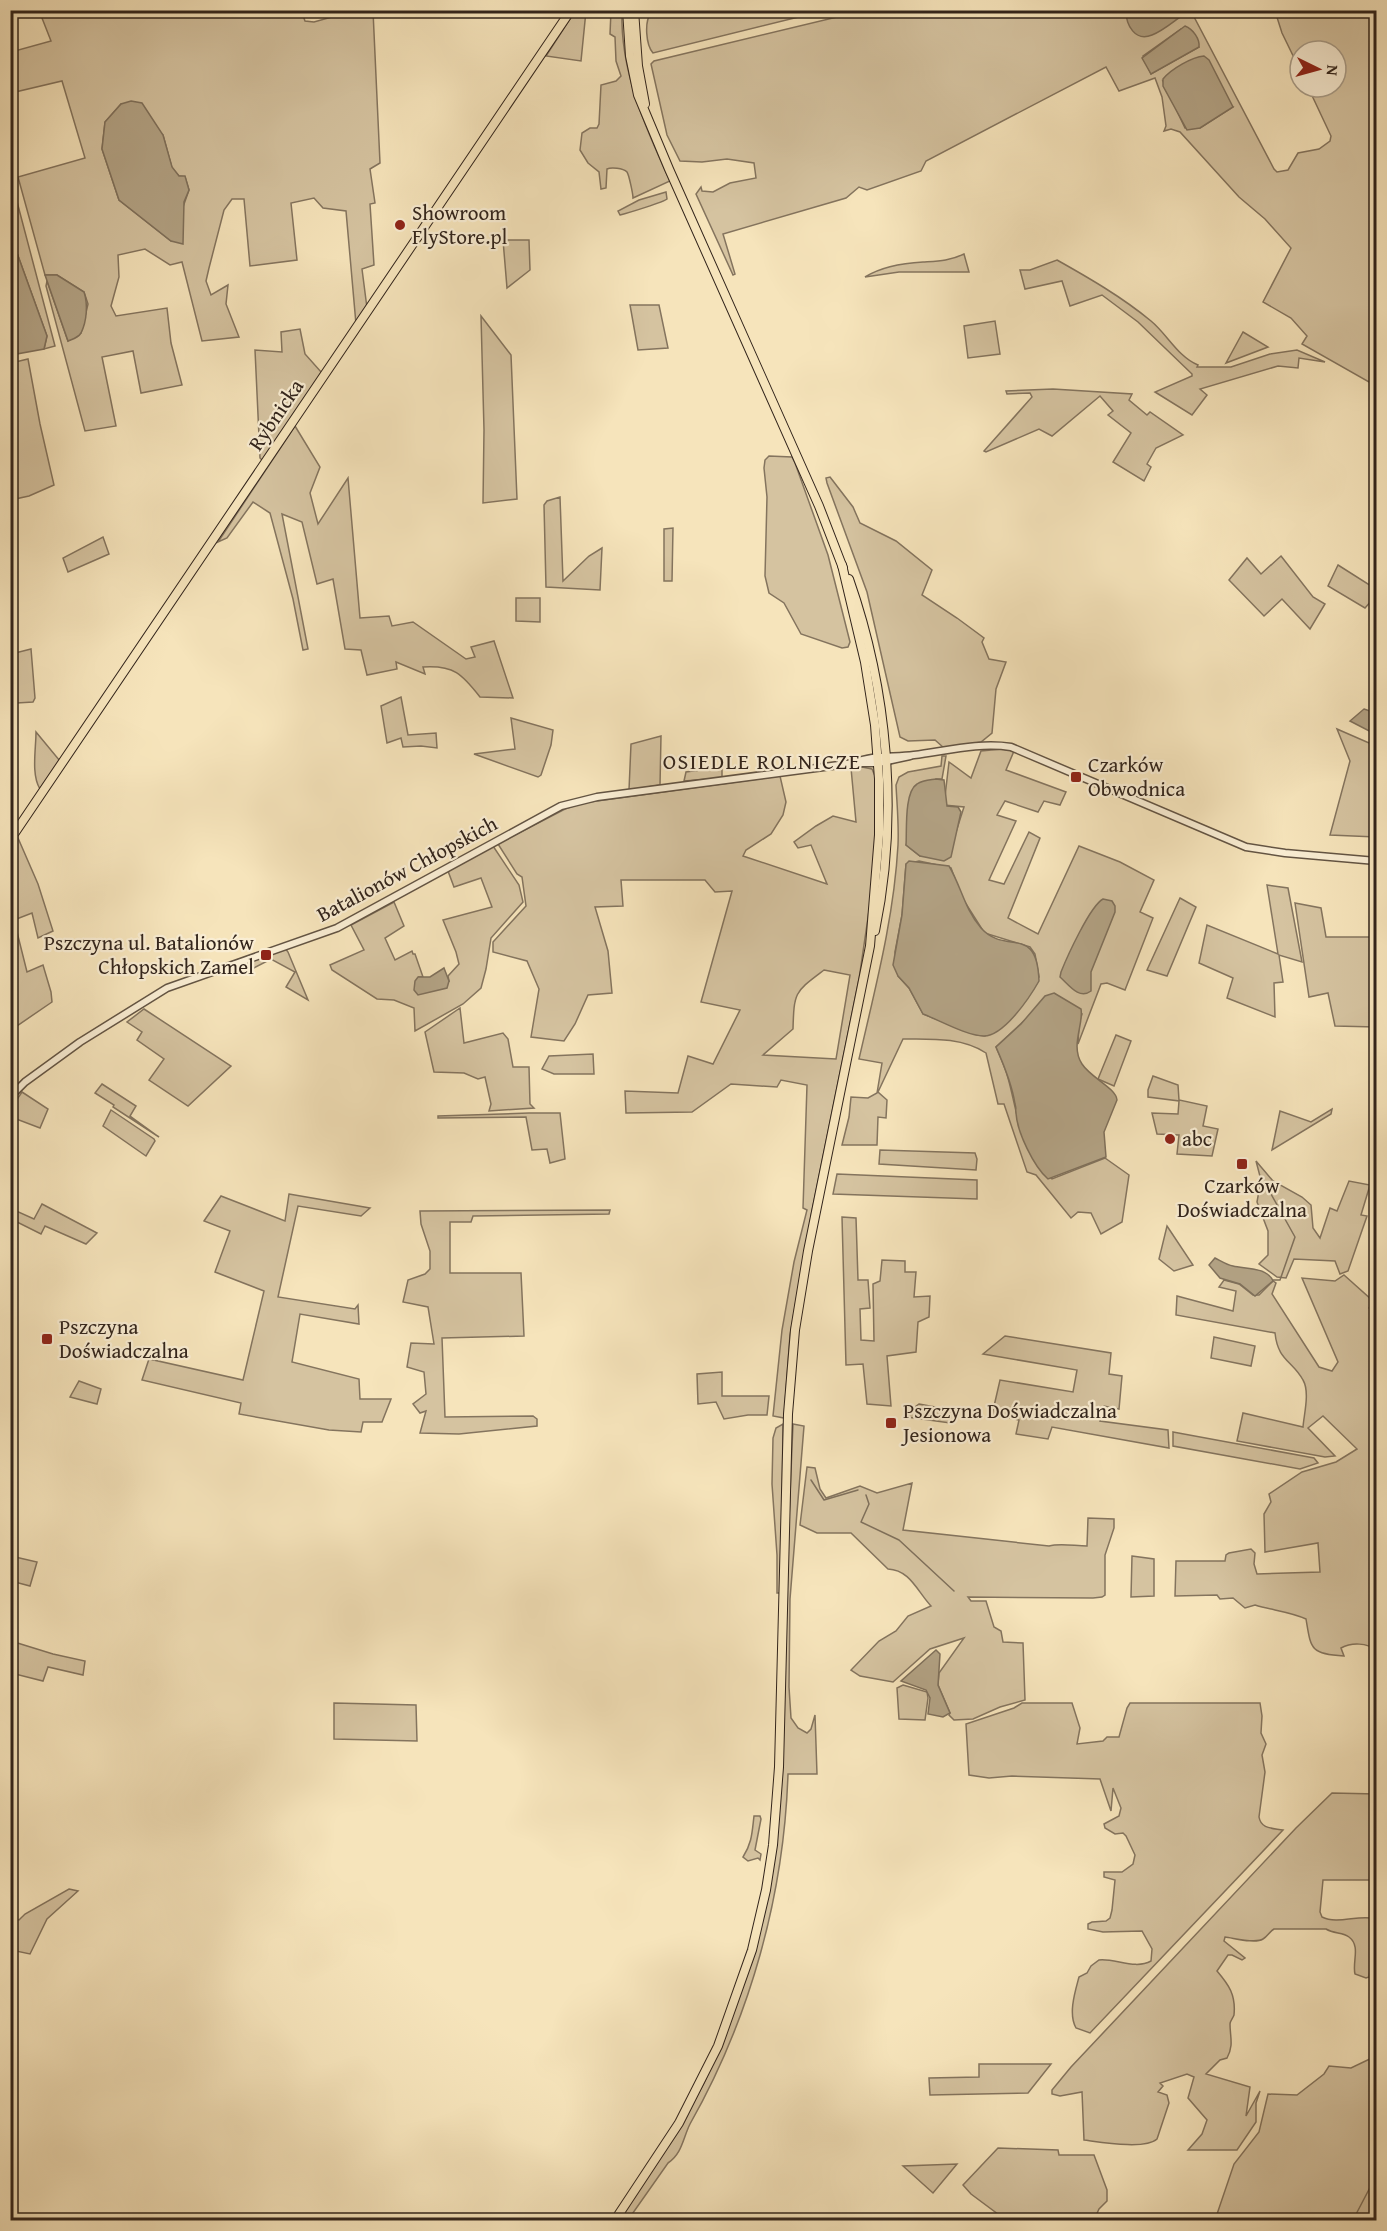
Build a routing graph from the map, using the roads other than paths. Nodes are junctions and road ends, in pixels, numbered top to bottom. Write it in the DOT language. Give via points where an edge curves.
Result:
graph roads {
  1 [pos="571,10"];
  2 [pos="627,10"];
  3 [pos="634,10"];
  4 [pos="646,112"];
  5 [pos="882,760"];
  6 [pos="10,840"];
  7 [pos="1377,861"];
  8 [pos="10,1096"];
  9 [pos="615,2220"];
  1 -- 6 [label="main road, Rybnicka"];
  2 -- 4 [label="main road" via="633,76"];
  3 -- 4 [label="main road"];
  4 -- 5 [label="main road" via="842,566 865,662"];
  5 -- 7 [label="street, Batalionów Chłopskich" via="990,746 1020,750 1246,847"];
  5 -- 8 [label="street, Batalionów Chłopskich" via="597,797 561,806 336,928 167,988 80,1042"];
  5 -- 9 [label="main road" via="870,946 795,1330 788,1414 779,1767 773,1845 760,1920 733,2010 707,2070 675,2130"];
}
